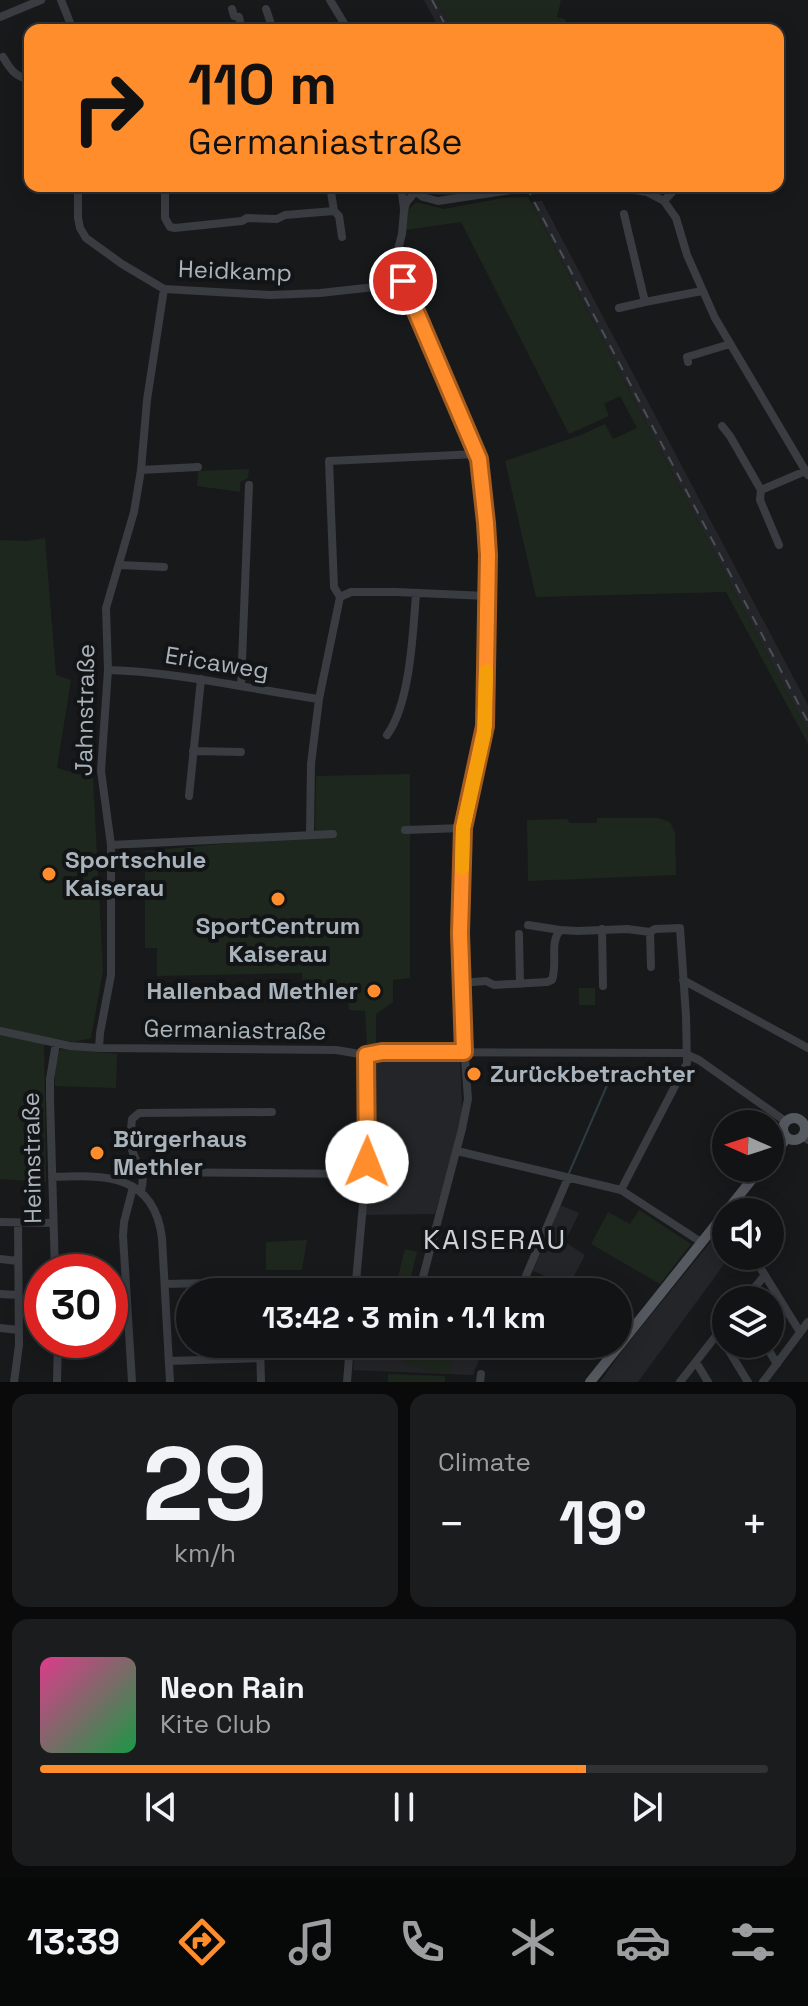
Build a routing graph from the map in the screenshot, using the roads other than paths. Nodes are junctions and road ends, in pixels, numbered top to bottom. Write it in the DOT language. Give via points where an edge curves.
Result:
graph roads {
  1 [pos="41,0"];
  2 [pos="61,0"];
  3 [pos="330,0"];
  4 [pos="232,9"];
  5 [pos="266,9"];
  6 [pos="0,17"];
  7 [pos="71,24"];
  8 [pos="241,24"];
  9 [pos="271,24"];
  10 [pos="344,24"];
  11 [pos="3,57"];
  12 [pos="24,77"];
  13 [pos="78,192"];
  14 [pos="165,192"];
  15 [pos="331,192"];
  16 [pos="402,192"];
  17 [pos="411,192"];
  18 [pos="416,192"];
  19 [pos="491,192"];
  20 [pos="647,192"];
  21 [pos="672,192"];
  22 [pos="664,201"];
  23 [pos="334,211"];
  24 [pos="404,211"];
  25 [pos="624,214"];
  26 [pos="342,237"];
  27 [pos="403,281"];
  28 [pos="164,289"];
  29 [pos="702,291"];
  30 [pos="645,302"];
  31 [pos="619,308"];
  32 [pos="730,344"];
  33 [pos="688,362"];
  34 [pos="722,426"];
  35 [pos="477,454"];
  36 [pos="198,467"];
  37 [pos="141,470"];
  38 [pos="807,472"];
  39 [pos="249,485"];
  40 [pos="761,490"];
  41 [pos="779,545"];
  42 [pos="120,565"];
  43 [pos="164,567"];
  44 [pos="416,594"];
  45 [pos="487,596"];
  46 [pos="340,597"];
  47 [pos="108,670"];
  48 [pos="201,679"];
  49 [pos="241,686"];
  50 [pos="319,699"];
  51 [pos="387,735"];
  52 [pos="193,751"];
  53 [pos="241,752"];
  54 [pos="189,796"];
  55 [pos="463,828"];
  56 [pos="405,830"];
  57 [pos="310,834"];
  58 [pos="333,834"];
  59 [pos="111,845"];
  60 [pos="528,925"];
  61 [pos="602,929"];
  62 [pos="560,930"];
  63 [pos="650,932"];
  64 [pos="519,934"];
  65 [pos="651,967"];
  66 [pos="683,980"];
  67 [pos="461,983"];
  68 [pos="520,984"];
  69 [pos="603,986"];
  70 [pos="0,1031"];
  71 [pos="56,1043"];
  72 [pos="99,1048"];
  73 [pos="808,1048"];
  74 [pos="464,1052"];
  75 [pos="687,1054"];
  76 [pos="366,1055"];
  77 [pos="272,1112"];
  78 [pos="805,1116"];
  79 [pos="785,1121"];
  80 [pos="787,1138"];
  81 [pos="805,1138"];
  82 [pos="784,1142"];
  83 [pos="457,1151"];
  84 [pos="150,1172"];
  85 [pos="366,1174"];
  86 [pos="52,1177"];
  87 [pos="568,1178"];
  88 [pos="137,1189"];
  89 [pos="621,1190"];
  90 [pos="0,1222"];
  91 [pos="53,1223"];
  92 [pos="18,1224"];
  93 [pos="712,1233"];
  94 [pos="701,1242"];
  95 [pos="54,1254"];
  96 [pos="0,1259"];
  97 [pos="18,1261"];
  98 [pos="762,1270"];
  99 [pos="765,1275"];
  100 [pos="357,1278"];
  101 [pos="423,1278"];
  102 [pos="525,1278"];
  103 [pos="165,1284"];
  104 [pos="176,1284"];
  105 [pos="756,1286"];
  106 [pos="0,1294"];
  107 [pos="18,1295"];
  108 [pos="808,1322"];
  109 [pos="0,1328"];
  110 [pos="19,1330"];
  111 [pos="800,1332"];
  112 [pos="712,1341"];
  113 [pos="58,1358"];
  114 [pos="260,1358"];
  115 [pos="349,1358"];
  116 [pos="733,1358"];
  117 [pos="773,1358"];
  118 [pos="169,1361"];
  119 [pos="696,1362"];
  120 [pos="777,1364"];
  121 [pos="14,1382"];
  122 [pos="57,1382"];
  123 [pos="132,1382"];
  124 [pos="170,1382"];
  125 [pos="261,1382"];
  126 [pos="347,1382"];
  127 [pos="590,1382"];
  128 [pos="680,1382"];
  129 [pos="708,1382"];
  130 [pos="748,1382"];
  131 [pos="763,1382"];
  1 -- 6 [label="street"];
  2 -- 7 [label="street"];
  3 -- 10 [label="street"];
  4 -- 8 [label="street"];
  5 -- 9 [label="street"];
  11 -- 12 [label="street" via="15,74"];
  13 -- 28 [label="street, Heidkamp" via="78,218 86,238"];
  14 -- 23 [label="street" via="165,218 175,228"];
  15 -- 23 [label="street"];
  16 -- 24 [label="street"];
  17 -- 24 [label="street"];
  18 -- 19 [label="street" via="438,201"];
  20 -- 22 [label="street"];
  21 -- 22 [label="street"];
  22 -- 29 [label="street" via="676,218"];
  23 -- 26 [label="street"];
  24 -- 27 [label="street" via="397,260"];
  25 -- 30 [label="street"];
  27 -- 28 [label="street, Heidkamp" via="270,295"];
  27 -- 35 [label="street"];
  28 -- 37 [label="street, Jahnstraße"];
  29 -- 30 [label="street"];
  29 -- 32 [label="street"];
  30 -- 31 [label="street"];
  32 -- 33 [label="street" via="687,357"];
  32 -- 38 [label="street"];
  34 -- 40 [label="street"];
  35 -- 45 [label="street" via="486,523"];
  35 -- 46 [label="street" via="329,461 334,587"];
  36 -- 37 [label="street"];
  37 -- 42 [label="street, Jahnstraße"];
  38 -- 40 [label="street"];
  39 -- 49 [label="street"];
  40 -- 41 [label="street" via="760,500"];
  42 -- 43 [label="street"];
  42 -- 47 [label="street, Jahnstraße" via="106,608"];
  44 -- 45 [label="street"];
  44 -- 46 [label="street" via="351,592"];
  44 -- 51 [label="street" via="403,700"];
  45 -- 55 [label="street" via="484,734"];
  46 -- 50 [label="street"];
  47 -- 48 [label="street, Ericaweg"];
  47 -- 59 [label="street, Jahnstraße" via="101,771"];
  48 -- 49 [label="street, Ericaweg"];
  48 -- 52 [label="street"];
  49 -- 50 [label="street, Ericaweg"];
  50 -- 57 [label="street"];
  52 -- 53 [label="street"];
  52 -- 54 [label="street"];
  55 -- 56 [label="street"];
  55 -- 67 [label="street"];
  57 -- 58 [label="street"];
  57 -- 59 [label="street"];
  59 -- 72 [label="street, Jahnstraße" via="111,975"];
  60 -- 62 [label="street"];
  61 -- 62 [label="street"];
  61 -- 63 [label="street"];
  61 -- 69 [label="street"];
  62 -- 68 [label="street" via="554,938 552,980"];
  63 -- 65 [label="street"];
  63 -- 66 [label="street" via="680,928"];
  64 -- 68 [label="street"];
  66 -- 73 [label="street"];
  66 -- 75 [label="street"];
  67 -- 68 [label="street"];
  67 -- 74 [label="street"];
  70 -- 71 [label="street, Germaniastraße"];
  71 -- 72 [label="street, Germaniastraße"];
  71 -- 86 [label="street, Heimstraße" via="50,1079"];
  72 -- 76 [label="street, Germaniastraße"];
  74 -- 75 [label="street, Germaniastraße"];
  74 -- 76 [label="street, Germaniastraße"];
  74 -- 83 [label="street" via="468,1099"];
  75 -- 79 [label="street"];
  75 -- 89 [label="street" via="684,1071"];
  76 -- 85 [label="street"];
  77 -- 88 [label="street" via="135,1115 131,1144 143,1172"];
  78 -- 79 [label="main road"];
  78 -- 81 [label="main road"];
  79 -- 80 [label="main road" via="782,1132"];
  80 -- 81 [label="main road"];
  80 -- 82 [label="main road"];
  83 -- 87 [label="street"];
  83 -- 101 [label="street"];
  84 -- 85 [label="street"];
  85 -- 100 [label="street"];
  86 -- 88 [label="street" via="101,1178"];
  86 -- 91 [label="street, Heimstraße"];
  87 -- 89 [label="street"];
  87 -- 102 [label="street"];
  88 -- 103 [label="street" via="160,1220"];
  88 -- 123 [label="street" via="125,1213 123,1236"];
  89 -- 94 [label="street"];
  90 -- 92 [label="street"];
  91 -- 92 [label="street"];
  91 -- 95 [label="street, Heimstraße"];
  92 -- 97 [label="street"];
  93 -- 94 [label="main road"];
  94 -- 127 [label="main road"];
  96 -- 97 [label="street"];
  97 -- 107 [label="street"];
  98 -- 99 [label="street"];
  99 -- 105 [label="street"];
  99 -- 111 [label="street"];
  103 -- 104 [label="street"];
  103 -- 118 [label="street"];
  106 -- 107 [label="street"];
  107 -- 110 [label="street"];
  108 -- 111 [label="street"];
  109 -- 110 [label="street"];
  110 -- 121 [label="street"];
  111 -- 120 [label="street"];
  112 -- 119 [label="street"];
  113 -- 122 [label="street"];
  114 -- 118 [label="street"];
  114 -- 125 [label="street"];
  115 -- 126 [label="street"];
  116 -- 130 [label="street"];
  117 -- 120 [label="street"];
  118 -- 124 [label="street"];
  119 -- 128 [label="street"];
  119 -- 129 [label="street"];
  120 -- 131 [label="street"];
}
